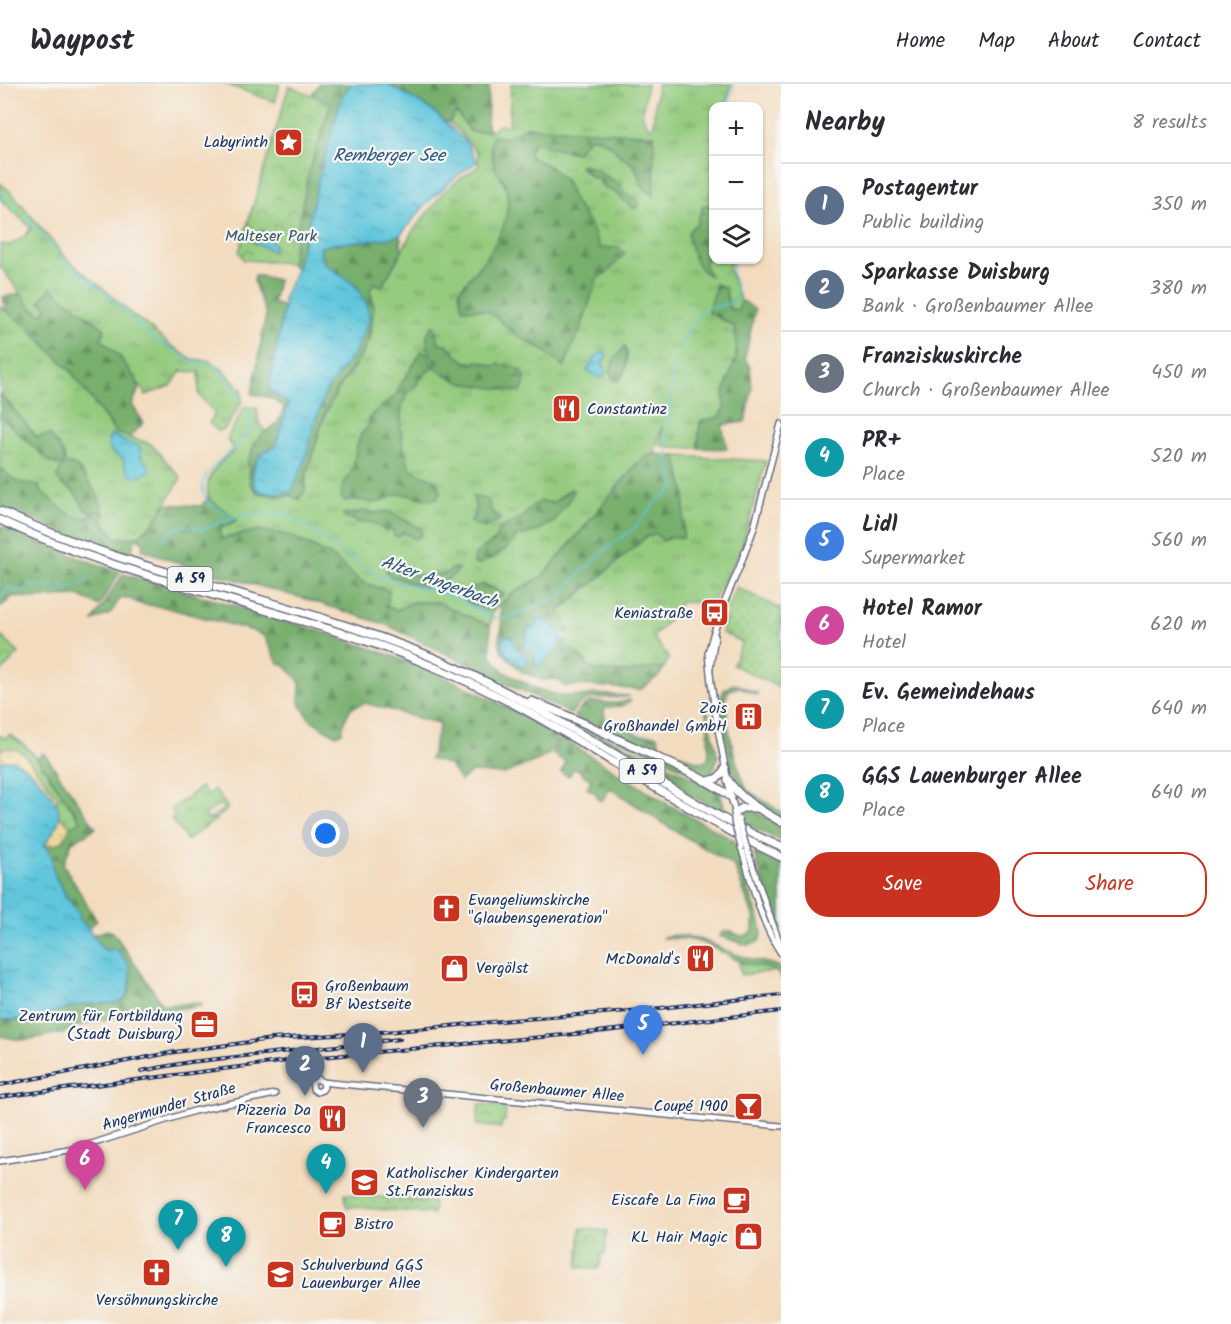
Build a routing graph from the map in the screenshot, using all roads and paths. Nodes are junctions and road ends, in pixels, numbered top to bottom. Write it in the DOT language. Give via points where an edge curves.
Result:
graph roads {
  1 [pos="781,424"];
  2 [pos="0,511"];
  3 [pos="0,520"];
  4 [pos="505,692"];
  5 [pos="725,768"];
  6 [pos="728,780"];
  7 [pos="705,781"];
  8 [pos="731,797"];
  9 [pos="757,808"];
  10 [pos="736,816"];
  11 [pos="781,822"];
  12 [pos="781,847"];
  13 [pos="781,857"];
  14 [pos="781,950"];
  15 [pos="324,1084"];
  16 [pos="275,1094"];
  17 [pos="781,1126"];
  18 [pos="0,1161"];
  1 -- 5 [label="main road" via="754,528 708,649"];
  2 -- 4 [label="highway, A 59" via="123,559 422,653"];
  3 -- 13 [label="highway, A 59" via="101,560 343,633 442,670 519,708 678,803"];
  4 -- 7 [label="highway" via="552,708"];
  4 -- 12 [label="highway, A 59"];
  5 -- 6 [label="main road"];
  5 -- 7 [label="highway" via="717,779"];
  6 -- 8 [label="main road"];
  6 -- 9 [label="highway" via="738,794"];
  7 -- 8 [label="highway"];
  8 -- 10 [label="main road"];
  9 -- 10 [label="highway" via="742,808"];
  9 -- 11 [label="highway"];
  10 -- 14 [label="main road, bridge"];
  15 -- 17 [label="main road, Großenbaumer Allee"];
  16 -- 18 [label="main road, Angermunder Straße" via="194,1111 76,1149"];
}
